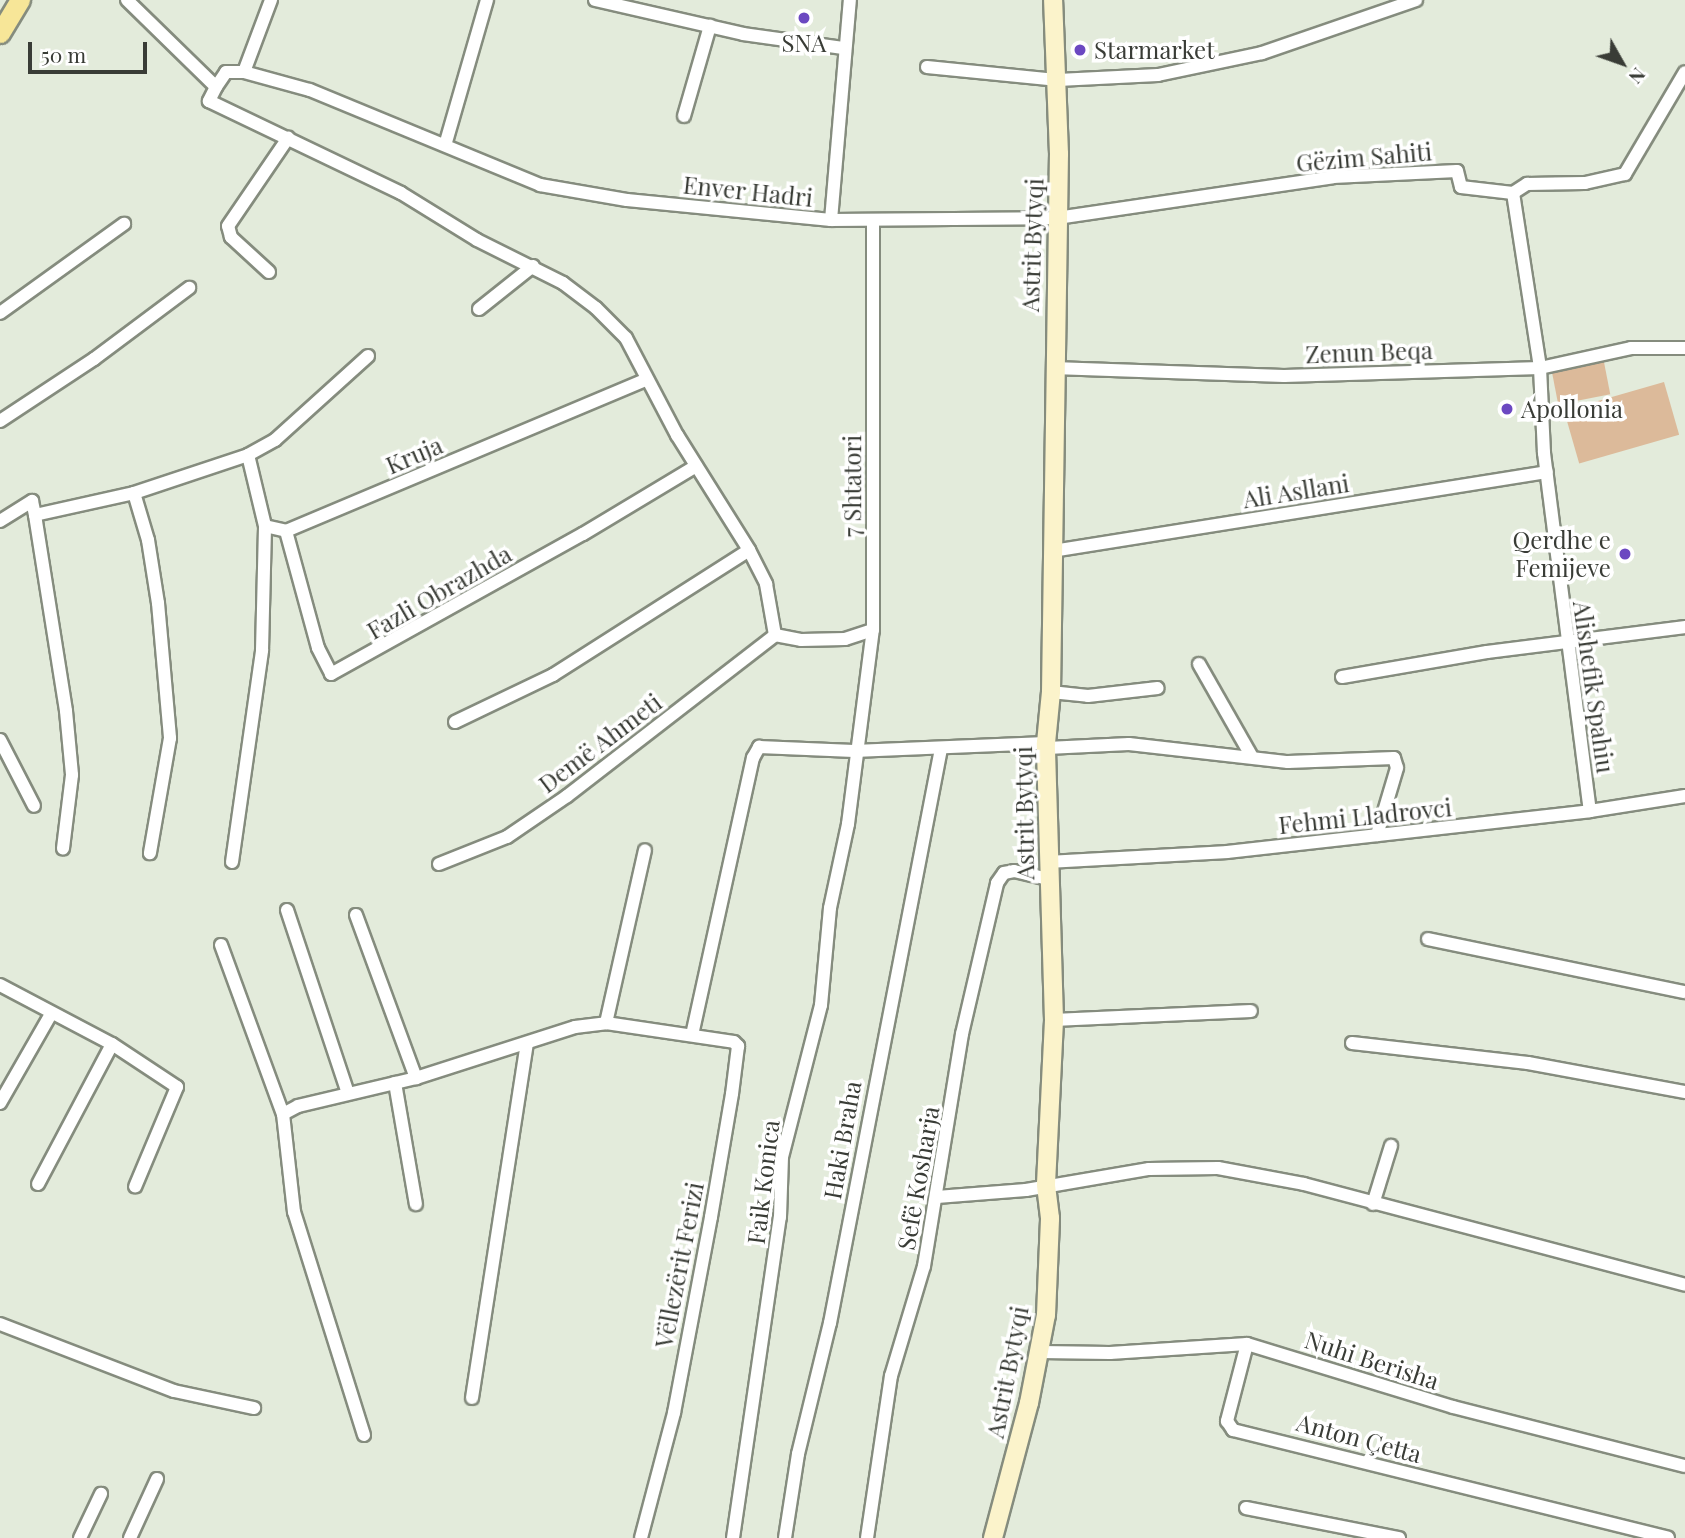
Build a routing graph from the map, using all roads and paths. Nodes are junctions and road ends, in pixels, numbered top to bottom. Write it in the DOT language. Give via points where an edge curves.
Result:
graph roads {
  1 [pos="20,0"];
  2 [pos="127,0"];
  3 [pos="271,0"];
  4 [pos="487,0"];
  5 [pos="595,0"];
  6 [pos="850,0"];
  7 [pos="1053,0"];
  8 [pos="1416,0"];
  9 [pos="710,26"];
  10 [pos="0,33"];
  11 [pos="843,48"];
  12 [pos="927,67"];
  13 [pos="244,72"];
  14 [pos="1685,72"];
  15 [pos="1058,80"];
  16 [pos="216,87"];
  17 [pos="684,116"];
  18 [pos="288,138"];
  19 [pos="446,142"];
  20 [pos="1513,193"];
  21 [pos="1057,218"];
  22 [pos="831,220"];
  23 [pos="873,220"];
  24 [pos="124,224"];
  25 [pos="533,266"];
  26 [pos="269,272"];
  27 [pos="189,288"];
  28 [pos="478,309"];
  29 [pos="0,313"];
  30 [pos="1685,348"];
  31 [pos="368,356"];
  32 [pos="1053,368"];
  33 [pos="1540,368"];
  34 [pos="646,380"];
  35 [pos="0,421"];
  36 [pos="248,455"];
  37 [pos="696,466"];
  38 [pos="1547,472"];
  39 [pos="134,493"];
  40 [pos="35,515"];
  41 [pos="0,521"];
  42 [pos="265,526"];
  43 [pos="286,531"];
  44 [pos="749,550"];
  45 [pos="1053,551"];
  46 [pos="1685,627"];
  47 [pos="873,630"];
  48 [pos="775,635"];
  49 [pos="1566,640"];
  50 [pos="1199,664"];
  51 [pos="1342,677"];
  52 [pos="1158,688"];
  53 [pos="1052,692"];
  54 [pos="455,722"];
  55 [pos="0,740"];
  56 [pos="1046,745"];
  57 [pos="941,749"];
  58 [pos="854,751"];
  59 [pos="1251,755"];
  60 [pos="1685,796"];
  61 [pos="34,806"];
  62 [pos="1591,811"];
  63 [pos="1377,835"];
  64 [pos="63,848"];
  65 [pos="645,850"];
  66 [pos="150,853"];
  67 [pos="232,862"];
  68 [pos="439,863"];
  69 [pos="1049,870"];
  70 [pos="287,910"];
  71 [pos="356,915"];
  72 [pos="1428,939"];
  73 [pos="221,946"];
  74 [pos="0,985"];
  75 [pos="1685,992"];
  76 [pos="1251,1011"];
  77 [pos="51,1014"];
  78 [pos="1054,1020"];
  79 [pos="606,1023"];
  80 [pos="692,1035"];
  81 [pos="1352,1043"];
  82 [pos="111,1044"];
  83 [pos="527,1044"];
  84 [pos="416,1078"];
  85 [pos="395,1083"];
  86 [pos="1685,1092"];
  87 [pos="348,1093"];
  88 [pos="0,1102"];
  89 [pos="283,1114"];
  90 [pos="1391,1146"];
  91 [pos="38,1184"];
  92 [pos="1046,1184"];
  93 [pos="135,1187"];
  94 [pos="937,1197"];
  95 [pos="416,1204"];
  96 [pos="1373,1204"];
  97 [pos="1685,1285"];
  98 [pos="0,1324"];
  99 [pos="1247,1344"];
  100 [pos="1041,1352"];
  101 [pos="472,1398"];
  102 [pos="254,1408"];
  103 [pos="364,1435"];
  104 [pos="1685,1466"];
  105 [pos="157,1479"];
  106 [pos="101,1494"];
  107 [pos="1246,1508"];
  108 [pos="80,1538"];
  109 [pos="130,1538"];
  110 [pos="640,1538"];
  111 [pos="733,1538"];
  112 [pos="785,1538"];
  113 [pos="867,1538"];
  114 [pos="993,1538"];
  115 [pos="1399,1538"];
  116 [pos="1668,1538"];
  1 -- 10 [label="main road"];
  2 -- 16 [label="street"];
  3 -- 13 [label="street"];
  4 -- 19 [label="street"];
  5 -- 9 [label="street"];
  6 -- 11 [label="street"];
  7 -- 15 [label="street, Astrit Bytyqi"];
  8 -- 15 [label="street" via="1262,53 1158,75"];
  9 -- 11 [label="street"];
  9 -- 17 [label="street"];
  11 -- 22 [label="street"];
  12 -- 15 [label="street"];
  13 -- 16 [label="street" via="226,72"];
  13 -- 19 [label="street, Enver Hadri" via="310,90"];
  14 -- 20 [label="street, Gëzim Sahiti" via="1625,174 1584,183 1527,184"];
  15 -- 21 [label="street, Astrit Bytyqi"];
  16 -- 18 [label="street" via="209,101"];
  18 -- 25 [label="street" via="401,192 477,240"];
  18 -- 26 [label="street" via="228,226 231,237"];
  19 -- 22 [label="street, Enver Hadri" via="486,166 540,185 627,200"];
  20 -- 21 [label="street, Gëzim Sahiti" via="1461,187 1457,171 1333,177"];
  20 -- 33 [label="street, Alishefik Spahiu"];
  21 -- 23 [label="street, Enver Hadri"];
  21 -- 32 [label="street, Astrit Bytyqi"];
  22 -- 23 [label="street, Enver Hadri"];
  23 -- 47 [label="street, 7 Shtatori"];
  24 -- 29 [label="street"];
  25 -- 28 [label="street"];
  25 -- 34 [label="street" via="585,300 626,338"];
  27 -- 35 [label="street"];
  30 -- 33 [label="street, Zenun Beqa" via="1631,348"];
  31 -- 36 [label="street" via="275,440"];
  32 -- 33 [label="street, Zenun Beqa" via="1284,376"];
  32 -- 45 [label="street, Astrit Bytyqi"];
  33 -- 38 [label="street, Alishefik Spahiu"];
  34 -- 37 [label="street"];
  34 -- 43 [label="street, Kruja"];
  36 -- 39 [label="street"];
  36 -- 42 [label="street"];
  37 -- 43 [label="street, Fazli Obrazhda" via="331,674 318,648"];
  37 -- 44 [label="street"];
  38 -- 45 [label="street, Ali Asllani"];
  38 -- 49 [label="street, Alishefik Spahiu"];
  39 -- 40 [label="street"];
  39 -- 66 [label="street" via="148,540 158,603 170,738"];
  40 -- 41 [label="street" via="32,502"];
  40 -- 64 [label="street" via="72,775"];
  42 -- 43 [label="street"];
  42 -- 67 [label="street" via="262,650"];
  44 -- 48 [label="street" via="766,584"];
  44 -- 54 [label="street" via="553,675"];
  45 -- 53 [label="street, Astrit Bytyqi"];
  46 -- 49 [label="street"];
  47 -- 48 [label="street" via="845,639 801,640"];
  47 -- 58 [label="street, 7 Shtatori"];
  48 -- 68 [label="street, Demë Ahmeti" via="507,837"];
  49 -- 51 [label="street"];
  49 -- 62 [label="street, Alishefik Spahiu"];
  50 -- 59 [label="street"];
  52 -- 53 [label="street" via="1088,696"];
  53 -- 56 [label="street, Astrit Bytyqi"];
  55 -- 61 [label="street"];
  56 -- 57 [label="street"];
  56 -- 59 [label="street" via="1129,744"];
  56 -- 69 [label="street, Astrit Bytyqi"];
  57 -- 58 [label="street"];
  57 -- 112 [label="street, Haki Braha" via="876,1066 830,1323 798,1454"];
  58 -- 80 [label="street" via="760,747 753,758"];
  58 -- 111 [label="street, Faik Konica" via="848,824 830,908 821,1005 782,1157 780,1217"];
  59 -- 63 [label="street" via="1289,762 1394,758 1397,768"];
  60 -- 62 [label="street, Fehmi Lladrovci"];
  62 -- 63 [label="street, Fehmi Lladrovci"];
  63 -- 69 [label="street, Fehmi Lladrovci"];
  65 -- 79 [label="street"];
  69 -- 78 [label="street, Astrit Bytyqi"];
  69 -- 94 [label="street, Sefë Kosharja" via="1004,873 997,883 962,1034"];
  70 -- 87 [label="street"];
  71 -- 84 [label="street"];
  72 -- 75 [label="street"];
  73 -- 89 [label="street"];
  74 -- 77 [label="street"];
  76 -- 78 [label="street"];
  77 -- 82 [label="street"];
  77 -- 88 [label="street"];
  78 -- 92 [label="street, Astrit Bytyqi"];
  79 -- 80 [label="street"];
  79 -- 83 [label="street" via="575,1027"];
  80 -- 110 [label="street, Vëllezërit Ferizi" via="738,1046 674,1413"];
  81 -- 86 [label="street" via="1528,1063"];
  82 -- 91 [label="street"];
  82 -- 93 [label="street" via="177,1087"];
  83 -- 84 [label="street"];
  83 -- 101 [label="street"];
  84 -- 85 [label="street"];
  85 -- 87 [label="street"];
  85 -- 95 [label="street"];
  87 -- 89 [label="street"];
  89 -- 103 [label="street" via="294,1212"];
  90 -- 96 [label="street"];
  92 -- 94 [label="street" via="1026,1191"];
  92 -- 96 [label="street" via="1149,1169 1218,1168 1304,1184"];
  92 -- 100 [label="street, Astrit Bytyqi" via="1050,1218"];
  94 -- 113 [label="street, Sefë Kosharja" via="924,1266 891,1376"];
  96 -- 97 [label="street"];
  98 -- 102 [label="street" via="174,1391"];
  99 -- 100 [label="street, Nuhi Berisha" via="1110,1353"];
  99 -- 104 [label="street, Nuhi Berisha" via="1453,1407"];
  99 -- 116 [label="street, Anton Çetta" via="1227,1422 1233,1430"];
  100 -- 114 [label="street, Astrit Bytyqi"];
  105 -- 109 [label="street"];
  106 -- 108 [label="street"];
  107 -- 115 [label="street"];
}
